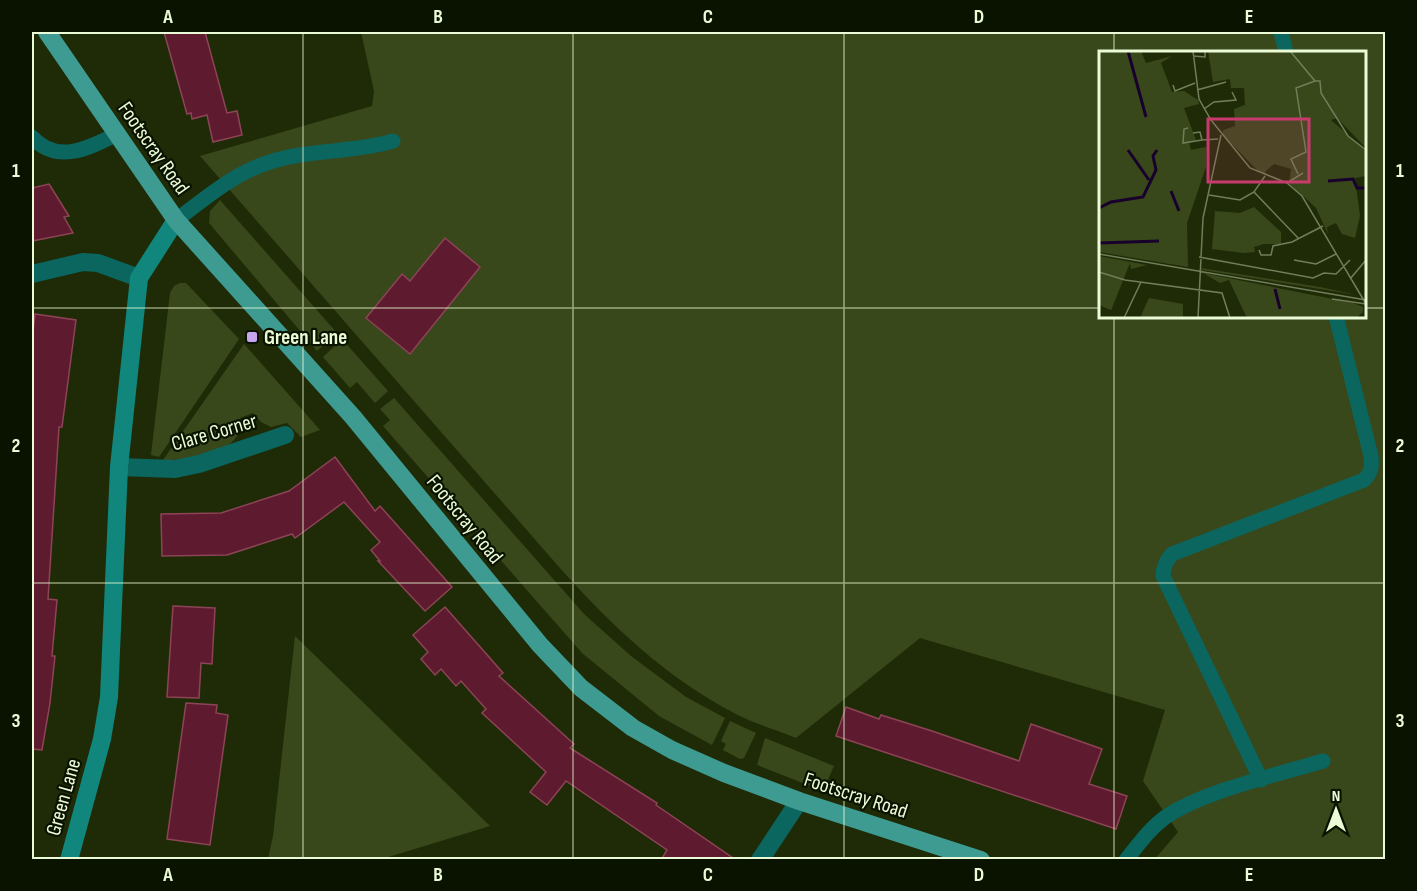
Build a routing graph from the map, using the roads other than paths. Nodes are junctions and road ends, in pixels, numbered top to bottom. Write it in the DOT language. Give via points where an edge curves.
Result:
graph roads {
  1 [pos="47,32"];
  2 [pos="1281,32"];
  3 [pos="1286,51"];
  4 [pos="117,134"];
  5 [pos="32,137"];
  6 [pos="393,141"];
  7 [pos="176,220"];
  8 [pos="32,274"];
  9 [pos="139,278"];
  10 [pos="1336,318"];
  11 [pos="285,435"];
  12 [pos="118,467"];
  13 [pos="1323,761"];
  14 [pos="1261,780"];
  15 [pos="799,801"];
  16 [pos="69,860"];
  17 [pos="760,860"];
  18 [pos="981,860"];
  19 [pos="1126,860"];
  1 -- 4 [label="main road, Footscray Road"];
  2 -- 3 [label="lane"];
  4 -- 5 [label="lane" via="68,153 56,153"];
  4 -- 7 [label="main road, Footscray Road"];
  6 -- 7 [label="lane" via="256,167 224,184"];
  7 -- 9 [label="main road, Green Lane"];
  7 -- 15 [label="main road, Footscray Road" via="353,417 540,645 581,688 633,728 672,750"];
  8 -- 9 [label="street" via="83,262 98,263"];
  9 -- 12 [label="main road, Green Lane"];
  10 -- 14 [label="lane" via="1371,456 1368,476 1172,554 1163,569"];
  11 -- 12 [label="street, Clare Corner" via="175,469"];
  12 -- 16 [label="main road, Green Lane" via="109,697 102,739"];
  13 -- 14 [label="lane"];
  14 -- 19 [label="lane" via="1210,795 1167,817"];
  15 -- 17 [label="street"];
  15 -- 18 [label="main road, Footscray Road"];
}
